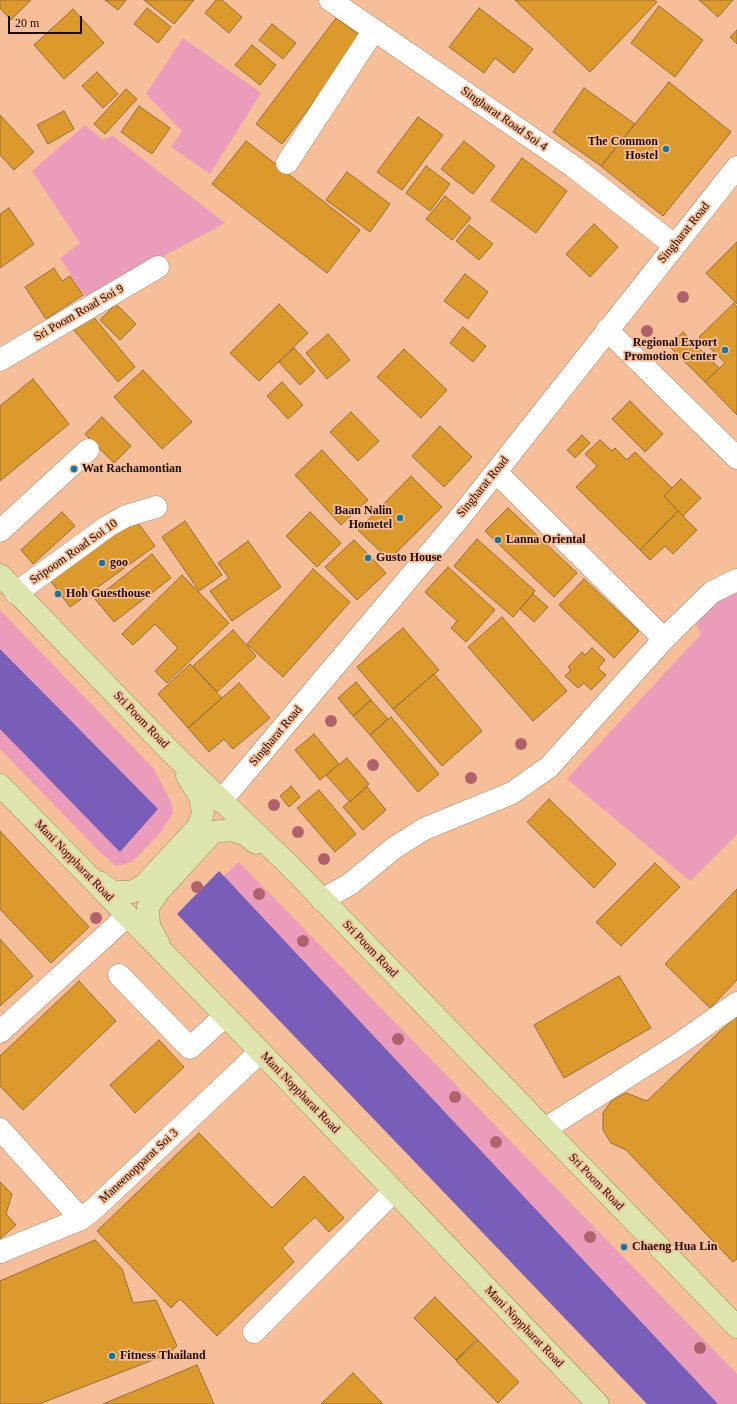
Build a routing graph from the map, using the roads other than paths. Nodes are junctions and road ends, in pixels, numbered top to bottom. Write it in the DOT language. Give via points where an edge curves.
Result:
graph roads {
  1 [pos="330,0"];
  2 [pos="374,30"];
  3 [pos="287,164"];
  4 [pos="737,167"];
  5 [pos="674,245"];
  6 [pos="158,267"];
  7 [pos="607,330"];
  8 [pos="0,360"];
  9 [pos="88,450"];
  10 [pos="737,458"];
  11 [pos="496,472"];
  12 [pos="156,507"];
  13 [pos="0,531"];
  14 [pos="0,575"];
  15 [pos="737,580"];
  16 [pos="16,592"];
  17 [pos="664,639"];
  18 [pos="171,752"];
  19 [pos="0,785"];
  20 [pos="221,801"];
  21 [pos="205,829"];
  22 [pos="289,866"];
  23 [pos="81,868"];
  24 [pos="151,888"];
  25 [pos="322,900"];
  26 [pos="127,916"];
  27 [pos="167,957"];
  28 [pos="119,975"];
  29 [pos="737,1003"];
  30 [pos="225,1016"];
  31 [pos="0,1032"];
  32 [pos="260,1052"];
  33 [pos="0,1129"];
  34 [pos="545,1129"];
  35 [pos="394,1191"];
  36 [pos="81,1219"];
  37 [pos="0,1252"];
  38 [pos="737,1327"];
  39 [pos="254,1332"];
  40 [pos="598,1404"];
  1 -- 2 [label="street, Singharat Road Soi 4"];
  2 -- 3 [label="street"];
  2 -- 5 [label="street, Singharat Road Soi 4" via="574,167"];
  4 -- 5 [label="street, Singharat Road"];
  5 -- 7 [label="street, Singharat Road"];
  6 -- 8 [label="street, Sri Poom Road Soi 9"];
  7 -- 10 [label="street"];
  7 -- 11 [label="street, Singharat Road"];
  9 -- 13 [label="street"];
  11 -- 17 [label="street"];
  11 -- 20 [label="street, Singharat Road"];
  12 -- 16 [label="street, Sripoom Road Soi 10" via="126,516 108,526"];
  14 -- 16 [label="main road, Sri Poom Road"];
  15 -- 17 [label="street" via="712,592"];
  16 -- 18 [label="main road, Sri Poom Road"];
  17 -- 25 [label="street" via="548,767 512,793 424,829 394,848 350,884"];
  18 -- 20 [label="main road, Sri Poom Road"];
  18 -- 21 [label="main road" via="200,797"];
  19 -- 23 [label="main road, Mani Noppharat Road"];
  20 -- 22 [label="main road, Sri Poom Road"];
  21 -- 22 [label="main road" via="232,830 246,835"];
  21 -- 24 [label="main road"];
  22 -- 25 [label="main road, Sri Poom Road"];
  23 -- 24 [label="main road" via="113,892"];
  23 -- 26 [label="main road, Mani Noppharat Road"];
  24 -- 27 [label="main road" via="149,926"];
  25 -- 34 [label="main road, Sri Poom Road"];
  26 -- 27 [label="main road, Mani Noppharat Road"];
  26 -- 31 [label="street"];
  27 -- 30 [label="main road, Mani Noppharat Road"];
  28 -- 30 [label="street" via="190,1048"];
  29 -- 34 [label="street" via="679,1044"];
  30 -- 32 [label="main road, Mani Noppharat Road"];
  32 -- 35 [label="main road, Mani Noppharat Road"];
  32 -- 36 [label="street, Maneenopparat Soi 3"];
  33 -- 36 [label="street"];
  34 -- 38 [label="main road, Sri Poom Road"];
  35 -- 39 [label="street"];
  35 -- 40 [label="main road, Mani Noppharat Road"];
  36 -- 37 [label="street, Maneenopparat Soi 3"];
}
